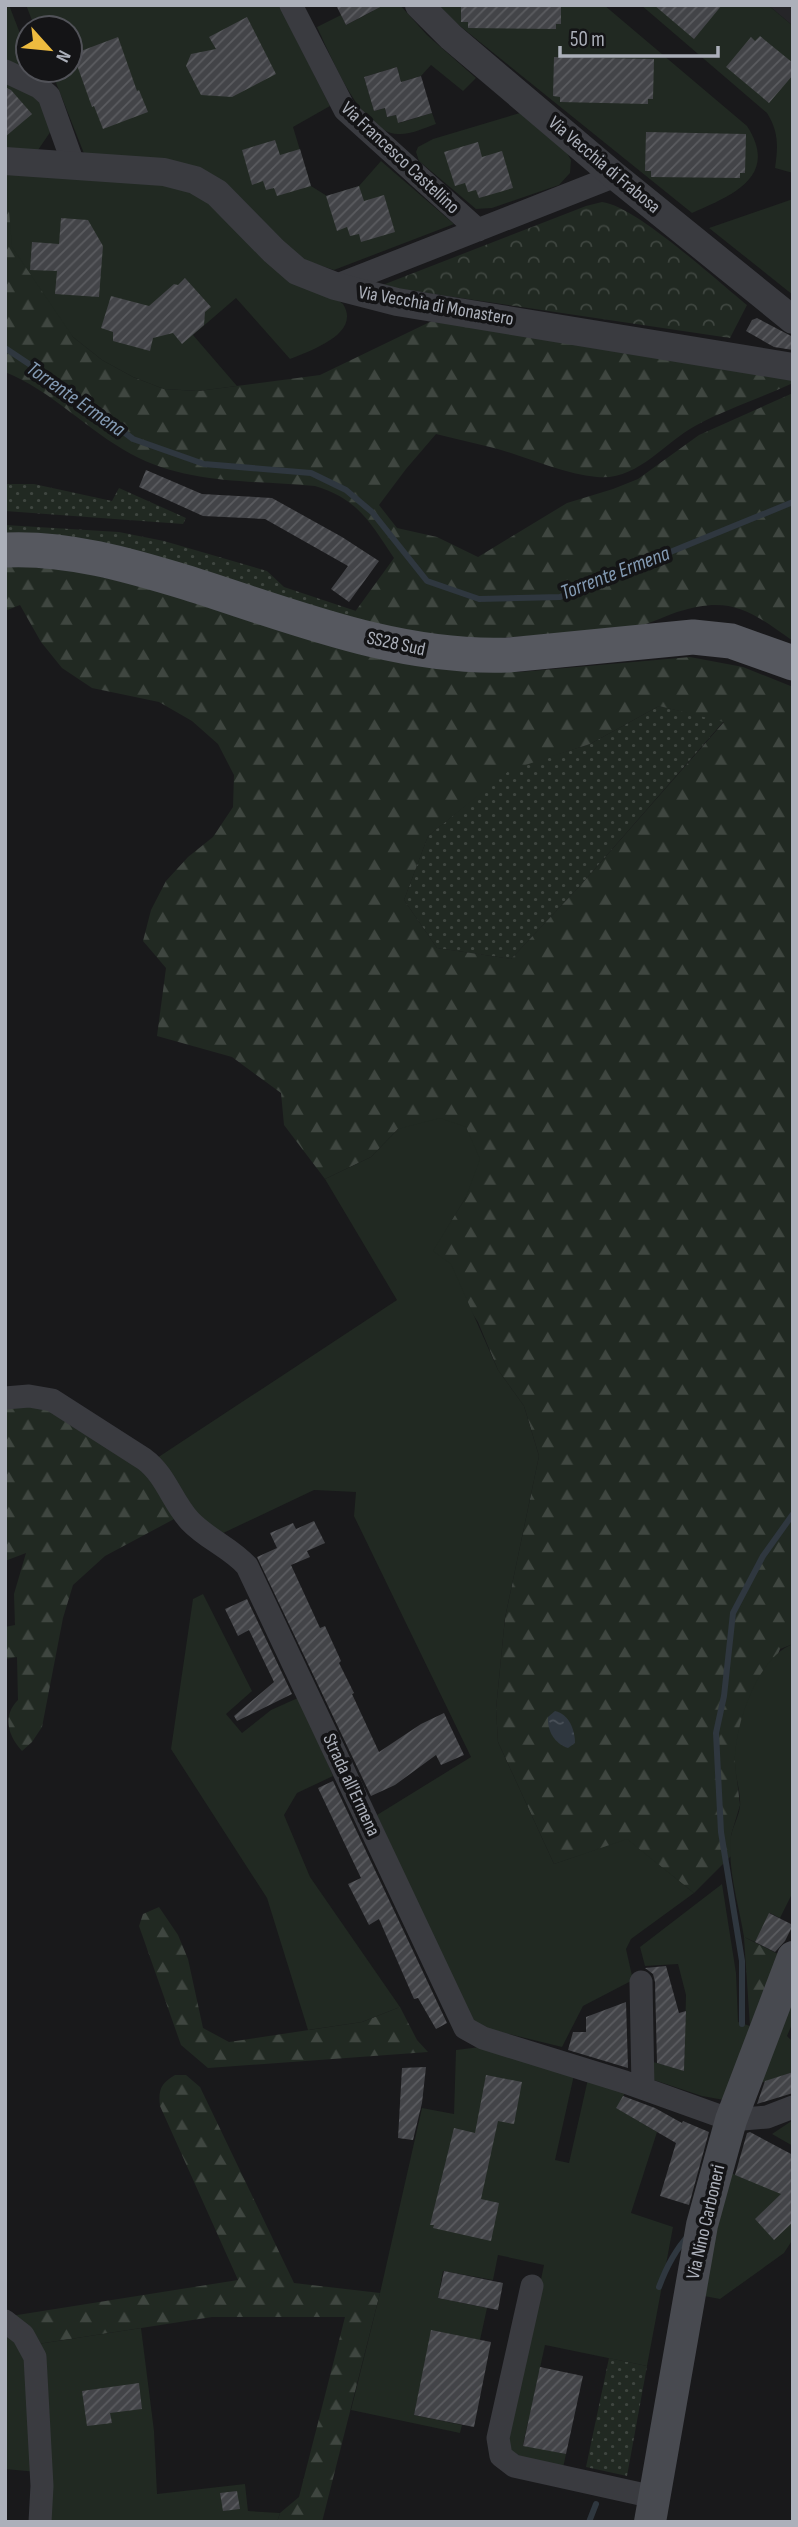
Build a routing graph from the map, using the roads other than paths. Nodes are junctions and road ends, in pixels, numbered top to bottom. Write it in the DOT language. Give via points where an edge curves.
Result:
graph roads {
  1 [pos="291,5"];
  2 [pos="419,5"];
  3 [pos="5,71"];
  4 [pos="5,162"];
  5 [pos="74,166"];
  6 [pos="615,176"];
  7 [pos="478,230"];
  8 [pos="335,286"];
  9 [pos="793,320"];
  10 [pos="793,367"];
  11 [pos="5,550"];
  12 [pos="793,663"];
  13 [pos="5,1398"];
  14 [pos="793,1956"];
  15 [pos="641,1982"];
  16 [pos="643,2088"];
  17 [pos="793,2107"];
  18 [pos="731,2120"];
  19 [pos="532,2286"];
  20 [pos="5,2321"];
  21 [pos="652,2509"];
  22 [pos="40,2522"];
  1 -- 7 [label="street, Via Francesco Castellino" via="345,110"];
  2 -- 6 [label="street, Via Vecchia di Frabosa"];
  3 -- 5 [label="street" via="49,96"];
  4 -- 5 [label="street, Via Vecchia di Monastero"];
  5 -- 8 [label="street, Via Vecchia di Monastero" via="164,172 195,180 217,193 292,267"];
  6 -- 7 [label="street, Via Francesco Castellino"];
  6 -- 9 [label="street, Via Vecchia di Frabosa"];
  7 -- 8 [label="street, Via Francesco Castellino"];
  8 -- 10 [label="street, Via Vecchia di Monastero" via="397,302"];
  11 -- 12 [label="main road, SS28 Sud" via="110,561 354,635 430,651 508,655 693,637 731,641"];
  13 -- 16 [label="street, Strada all'Ermena" via="52,1400 144,1458 162,1476 192,1523 247,1566 465,2028 483,2038"];
  14 -- 18 [label="main road, Via Nino Carboneri"];
  15 -- 16 [label="street"];
  16 -- 18 [label="street, Strada all'Ermena"];
  17 -- 18 [label="street" via="767,2117"];
  18 -- 21 [label="main road, Via Nino Carboneri" via="702,2225"];
  19 -- 21 [label="street, Via Nino Carboneri" via="498,2438 501,2456 514,2466"];
  20 -- 22 [label="street" via="27,2340 36,2365"];
}
